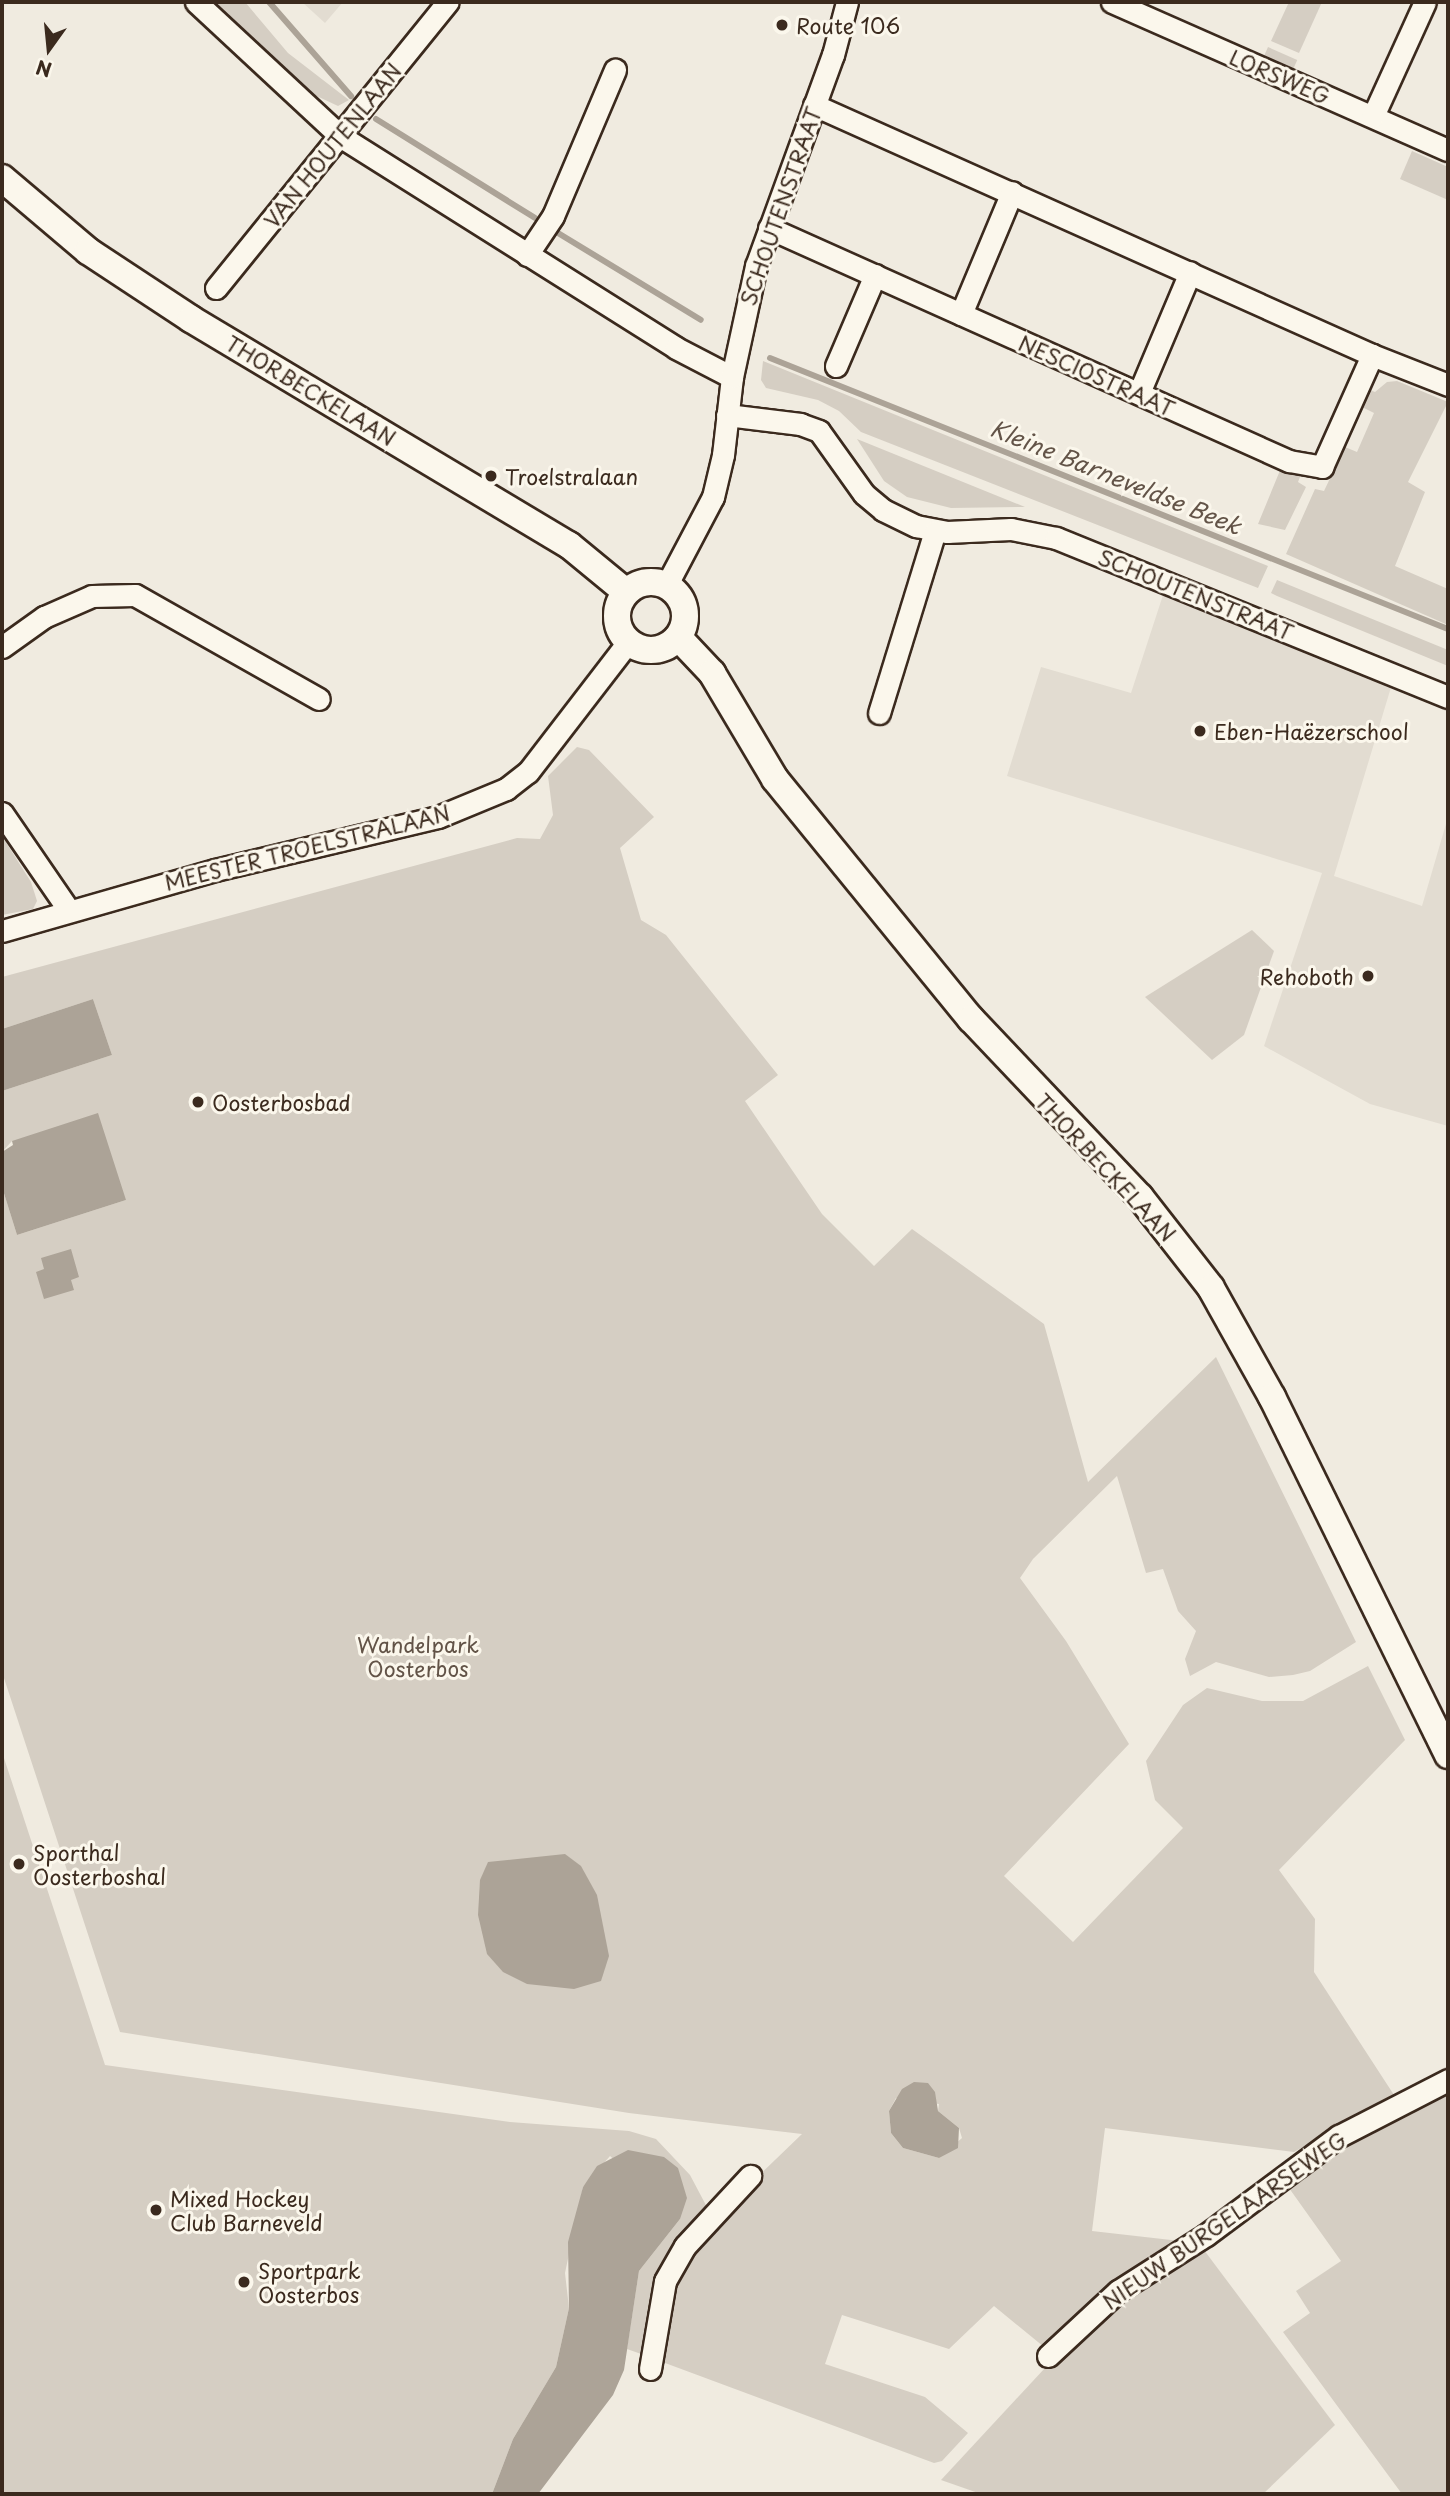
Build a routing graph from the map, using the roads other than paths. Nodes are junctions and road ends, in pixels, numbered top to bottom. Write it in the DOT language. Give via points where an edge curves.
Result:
graph roads {
  1 [pos="195,2"];
  2 [pos="449,2"];
  3 [pos="847,2"];
  4 [pos="1112,2"];
  5 [pos="1425,2"];
  6 [pos="615,70"];
  7 [pos="814,105"];
  8 [pos="1373,116"];
  9 [pos="340,136"];
  10 [pos="1448,150"];
  11 [pos="2,178"];
  12 [pos="1012,192"];
  13 [pos="769,228"];
  14 [pos="527,256"];
  15 [pos="1191,272"];
  16 [pos="875,275"];
  17 [pos="216,288"];
  18 [pos="961,314"];
  19 [pos="1371,355"];
  20 [pos="836,366"];
  21 [pos="732,377"];
  22 [pos="1447,381"];
  23 [pos="1139,393"];
  24 [pos="727,415"];
  25 [pos="935,531"];
  26 [pos="666,586"];
  27 [pos="626,592"];
  28 [pos="678,637"];
  29 [pos="628,642"];
  30 [pos="2,647"];
  31 [pos="1448,696"];
  32 [pos="319,699"];
  33 [pos="880,713"];
  34 [pos="2,813"];
  35 [pos="68,909"];
  36 [pos="2,931"];
  37 [pos="1448,1755"];
  38 [pos="1448,2080"];
  39 [pos="750,2176"];
  40 [pos="1048,2356"];
  41 [pos="650,2369"];
  1 -- 9 [label="street"];
  2 -- 9 [label="street, VAN HOUTENLAAN"];
  3 -- 7 [label="street, SCHOUTENSTRAAT"];
  4 -- 8 [label="street, LORSWEG"];
  5 -- 8 [label="street"];
  6 -- 14 [label="street" via="553,216"];
  7 -- 12 [label="street"];
  7 -- 13 [label="street, SCHOUTENSTRAAT"];
  8 -- 10 [label="street, LORSWEG"];
  9 -- 14 [label="street"];
  9 -- 17 [label="street, VAN HOUTENLAAN"];
  11 -- 27 [label="main road, THORBECKELAAN" via="89,251 191,319 569,545"];
  12 -- 15 [label="street"];
  12 -- 18 [label="street"];
  13 -- 16 [label="street, NESCIOSTRAAT"];
  13 -- 21 [label="street, SCHOUTENSTRAAT"];
  14 -- 21 [label="street"];
  15 -- 19 [label="street"];
  15 -- 23 [label="street"];
  16 -- 18 [label="street, NESCIOSTRAAT"];
  16 -- 20 [label="street"];
  18 -- 23 [label="street, NESCIOSTRAAT"];
  19 -- 22 [label="street"];
  19 -- 23 [label="street, NESCIOSTRAAT" via="1322,467 1289,461"];
  21 -- 24 [label="street, SCHOUTENSTRAAT"];
  24 -- 25 [label="street, SCHOUTENSTRAAT" via="800,424 819,431 864,494 883,510"];
  24 -- 26 [label="street, SCHOUTENSTRAAT" via="713,497"];
  25 -- 31 [label="street, SCHOUTENSTRAAT" via="1010,529 1056,538"];
  25 -- 33 [label="street"];
  26 -- 27 [label="main road" via="638,584"];
  26 -- 28 [label="main road" via="684,609"];
  27 -- 29 [label="main road" via="616,617"];
  28 -- 29 [label="main road" via="654,650"];
  28 -- 37 [label="main road, THORBECKELAAN" via="712,673 775,779 986,1037 1140,1197 1211,1288 1272,1397"];
  29 -- 35 [label="street, MEESTER TROELSTRALAAN" via="528,772 506,789 438,817"];
  30 -- 32 [label="street" via="44,617 92,596 135,595"];
  34 -- 35 [label="street"];
  35 -- 36 [label="street, MEESTER TROELSTRALAAN"];
  38 -- 40 [label="street, NIEUW BURGELAARSEWEG" via="1339,2136 1206,2235 1118,2291"];
  39 -- 41 [label="street" via="685,2246 665,2281"];
}
